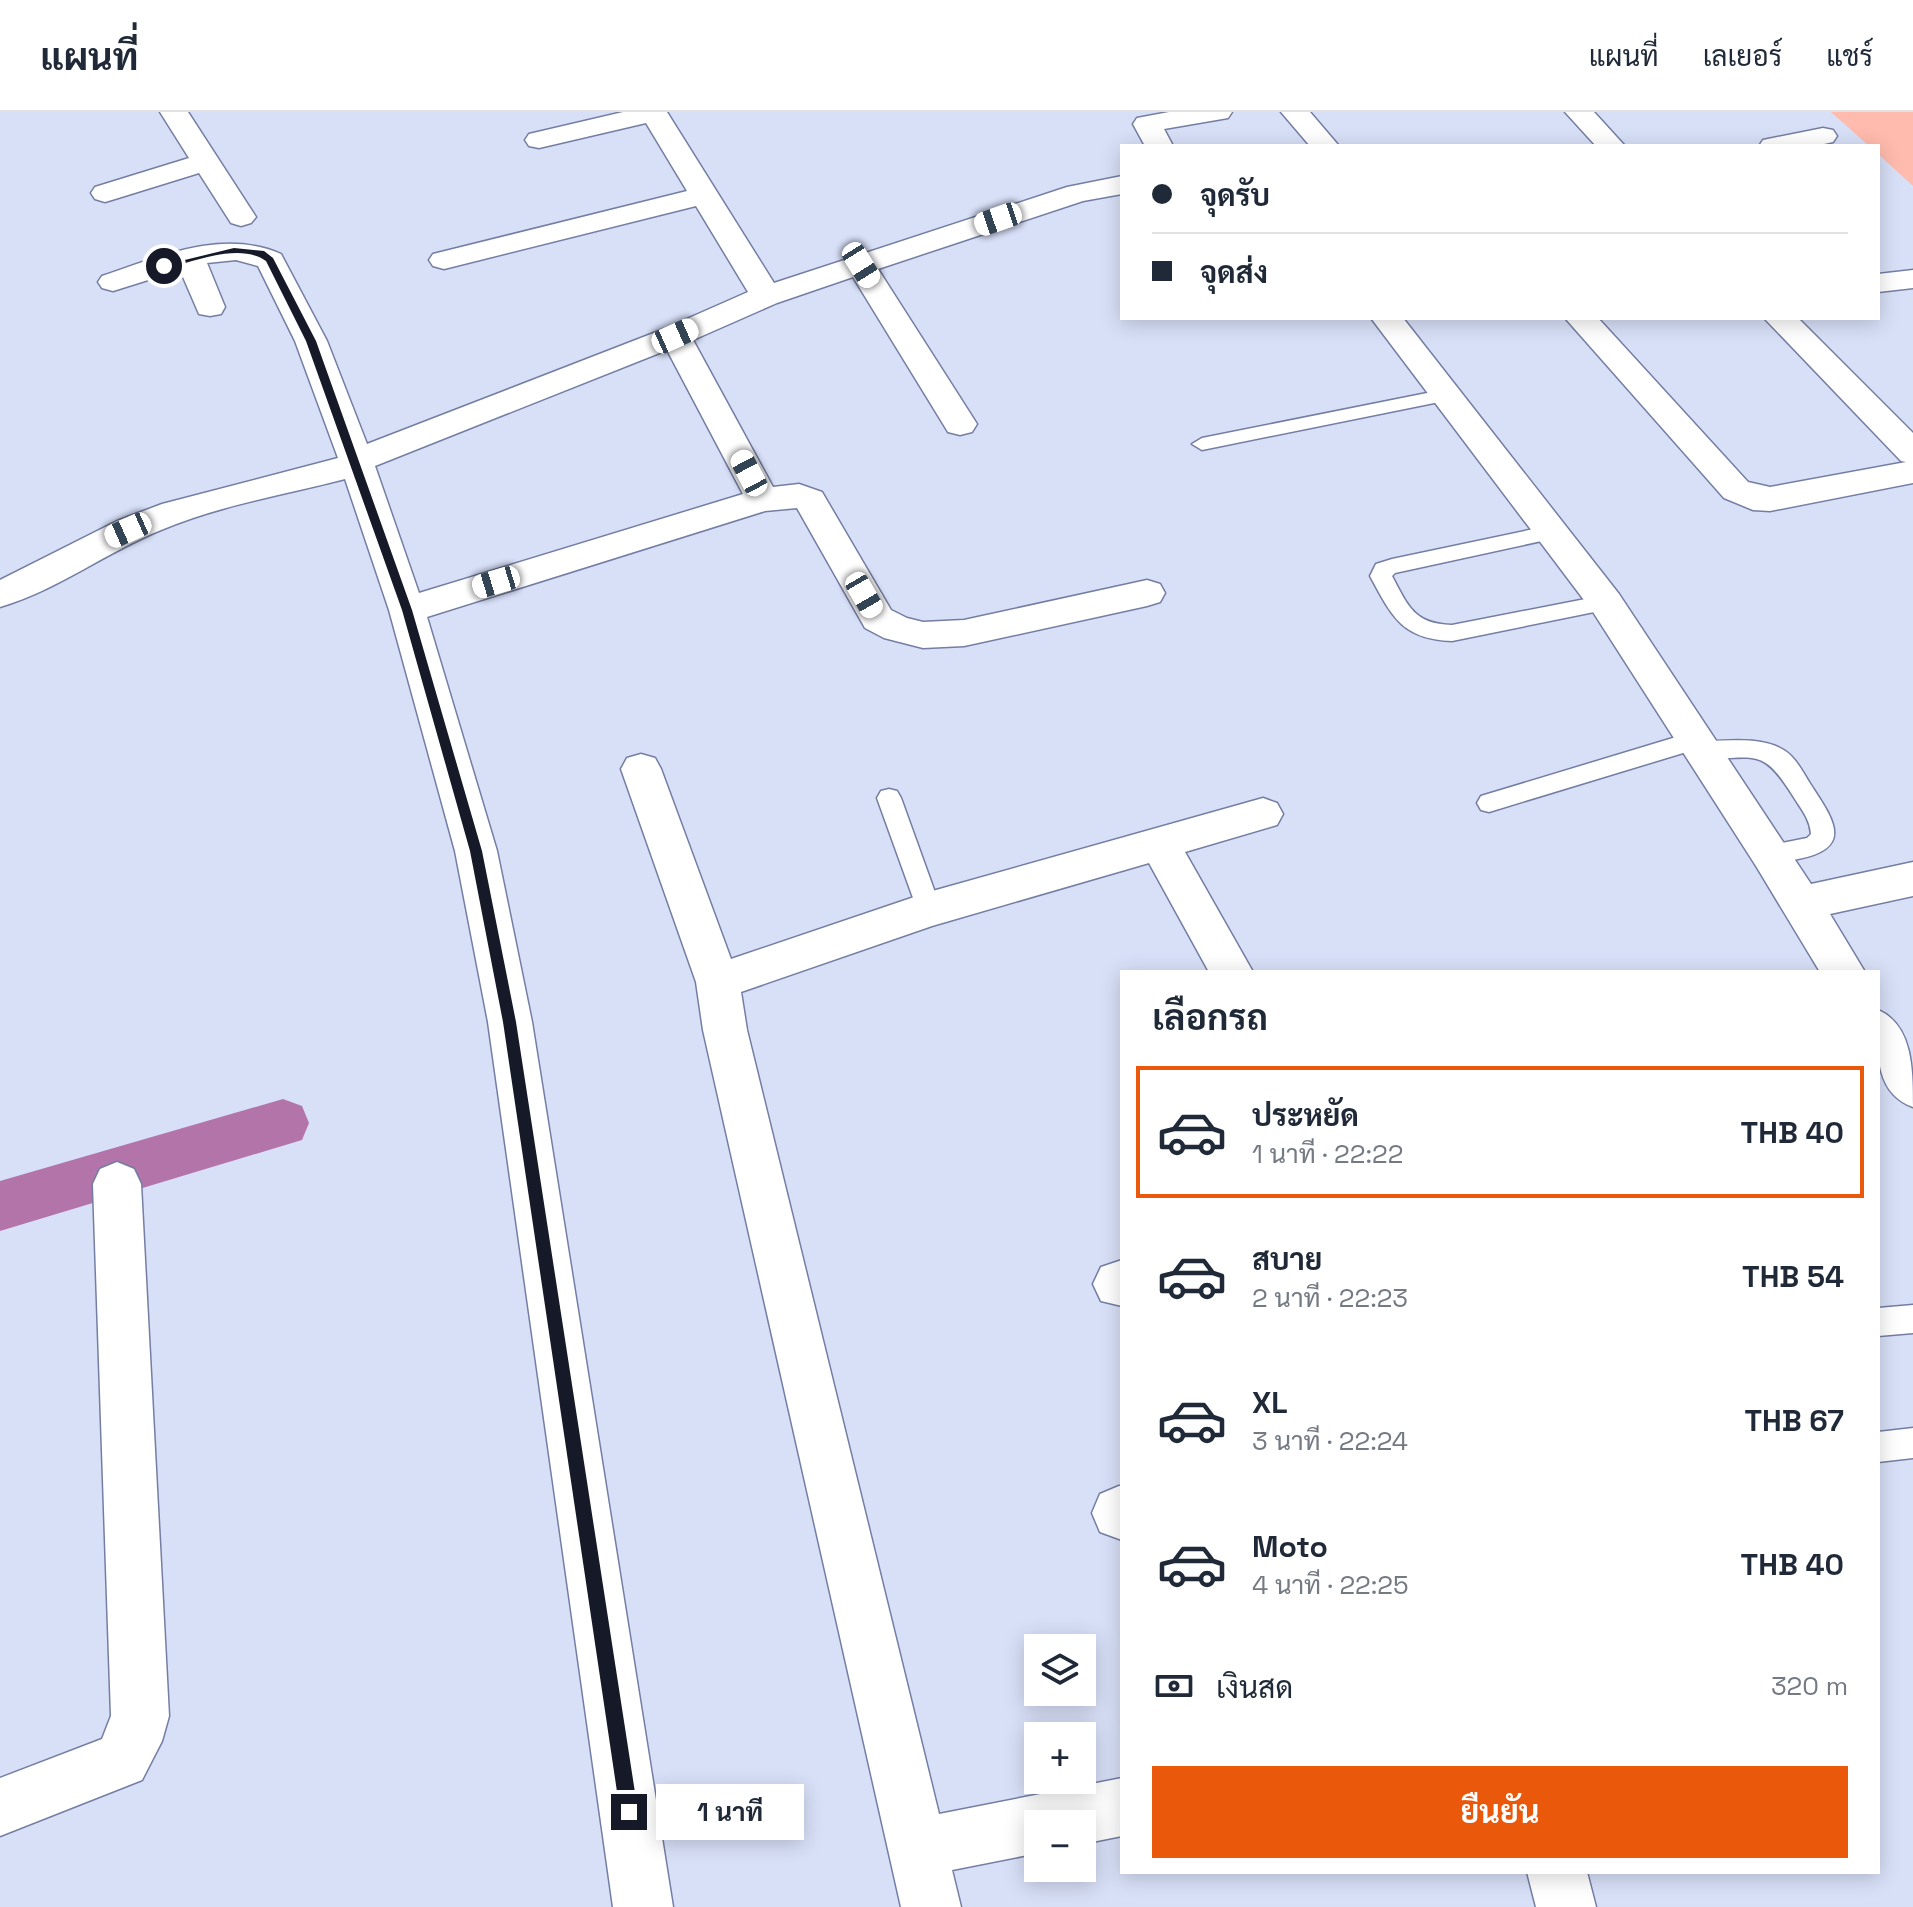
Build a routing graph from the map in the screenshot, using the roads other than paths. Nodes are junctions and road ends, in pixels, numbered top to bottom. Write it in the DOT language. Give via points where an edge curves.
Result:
graph roads {
  1 [pos="174,112"];
  2 [pos="653,112"];
  3 [pos="1218,112"];
  4 [pos="1295,112"];
  5 [pos="1579,112"];
  6 [pos="1148,127"];
  7 [pos="1823,136"];
  8 [pos="539,140"];
  9 [pos="1323,144"];
  10 [pos="1609,144"];
  11 [pos="1783,144"];
  12 [pos="207,161"];
  13 [pos="1120,185"];
  14 [pos="105,193"];
  15 [pos="704,195"];
  16 [pos="241,217"];
  17 [pos="190,259"];
  18 [pos="444,260"];
  19 [pos="861,265"];
  20 [pos="1913,279"];
  21 [pos="113,282"];
  22 [pos="1880,283"];
  23 [pos="766,296"];
  24 [pos="210,307"];
  25 [pos="1389,320"];
  26 [pos="1583,320"];
  27 [pos="1782,320"];
  28 [pos="675,336"];
  29 [pos="1447,395"];
  30 [pos="960,424"];
  31 [pos="1202,444"];
  32 [pos="1913,453"];
  33 [pos="356,463"];
  34 [pos="1913,472"];
  35 [pos="763,500"];
  36 [pos="1553,532"];
  37 [pos="1147,593"];
  38 [pos="0,594"];
  39 [pos="1606,603"];
  40 [pos="407,610"];
  41 [pos="1700,745"];
  42 [pos="641,769"];
  43 [pos="889,798"];
  44 [pos="1489,803"];
  45 [pos="1263,814"];
  46 [pos="1159,844"];
  47 [pos="1771,854"];
  48 [pos="1913,879"];
  49 [pos="1801,903"];
  50 [pos="929,909"];
  51 [pos="1230,970"];
  52 [pos="1842,970"];
  53 [pos="718,982"];
  54 [pos="1880,1032"];
  55 [pos="1913,1087"];
  56 [pos="117,1184"];
  57 [pos="1913,1319"];
  58 [pos="1880,1322"];
  59 [pos="1913,1443"];
  60 [pos="1880,1447"];
  61 [pos="0,1807"];
  62 [pos="1120,1807"];
  63 [pos="916,1848"];
  64 [pos="1558,1874"];
  65 [pos="643,1907"];
  66 [pos="931,1907"];
  67 [pos="1566,1907"];
  1 -- 12 [label="street"];
  2 -- 8 [label="street"];
  2 -- 15 [label="street"];
  3 -- 6 [label="street"];
  4 -- 9 [label="street"];
  5 -- 10 [label="street"];
  7 -- 11 [label="street"];
  12 -- 14 [label="street"];
  12 -- 16 [label="street"];
  13 -- 19 [label="street" via="1077,193"];
  15 -- 18 [label="street"];
  15 -- 23 [label="street"];
  17 -- 21 [label="street"];
  17 -- 24 [label="street"];
  17 -- 33 [label="street" via="246,250 270,260 311,341"];
  19 -- 23 [label="street"];
  19 -- 30 [label="street"];
  20 -- 22 [label="street"];
  23 -- 28 [label="street"];
  25 -- 29 [label="street"];
  26 -- 34 [label="street" via="1736,490 1753,498"];
  27 -- 32 [label="street"];
  28 -- 33 [label="street"];
  28 -- 35 [label="street"];
  29 -- 31 [label="lane"];
  29 -- 36 [label="street"];
  33 -- 38 [label="street" via="183,508"];
  33 -- 40 [label="street"];
  35 -- 37 [label="street" via="810,500 878,619 897,629 923,635 964,633"];
  35 -- 40 [label="street"];
  36 -- 39 [label="street"];
  36 -- 39 [label="lane" via="1392,566 1381,576 1406,620 1435,634"];
  39 -- 41 [label="street"];
  40 -- 65 [label="street" via="476,851 510,1022"];
  41 -- 44 [label="lane"];
  41 -- 47 [label="street"];
  41 -- 47 [label="lane" via="1752,749 1783,761 1822,821 1823,838 1814,846"];
  42 -- 53 [label="street"];
  43 -- 50 [label="lane"];
  45 -- 46 [label="street"];
  46 -- 50 [label="street"];
  46 -- 51 [label="street"];
  47 -- 49 [label="street"];
  48 -- 49 [label="street"];
  49 -- 52 [label="street"];
  50 -- 53 [label="street"];
  53 -- 63 [label="street"];
  54 -- 55 [label="street"];
  56 -- 61 [label="street" via="140,1716 122,1760"];
  57 -- 58 [label="lane"];
  59 -- 60 [label="lane"];
  62 -- 63 [label="street"];
  63 -- 66 [label="street"];
  64 -- 67 [label="street"];
}
